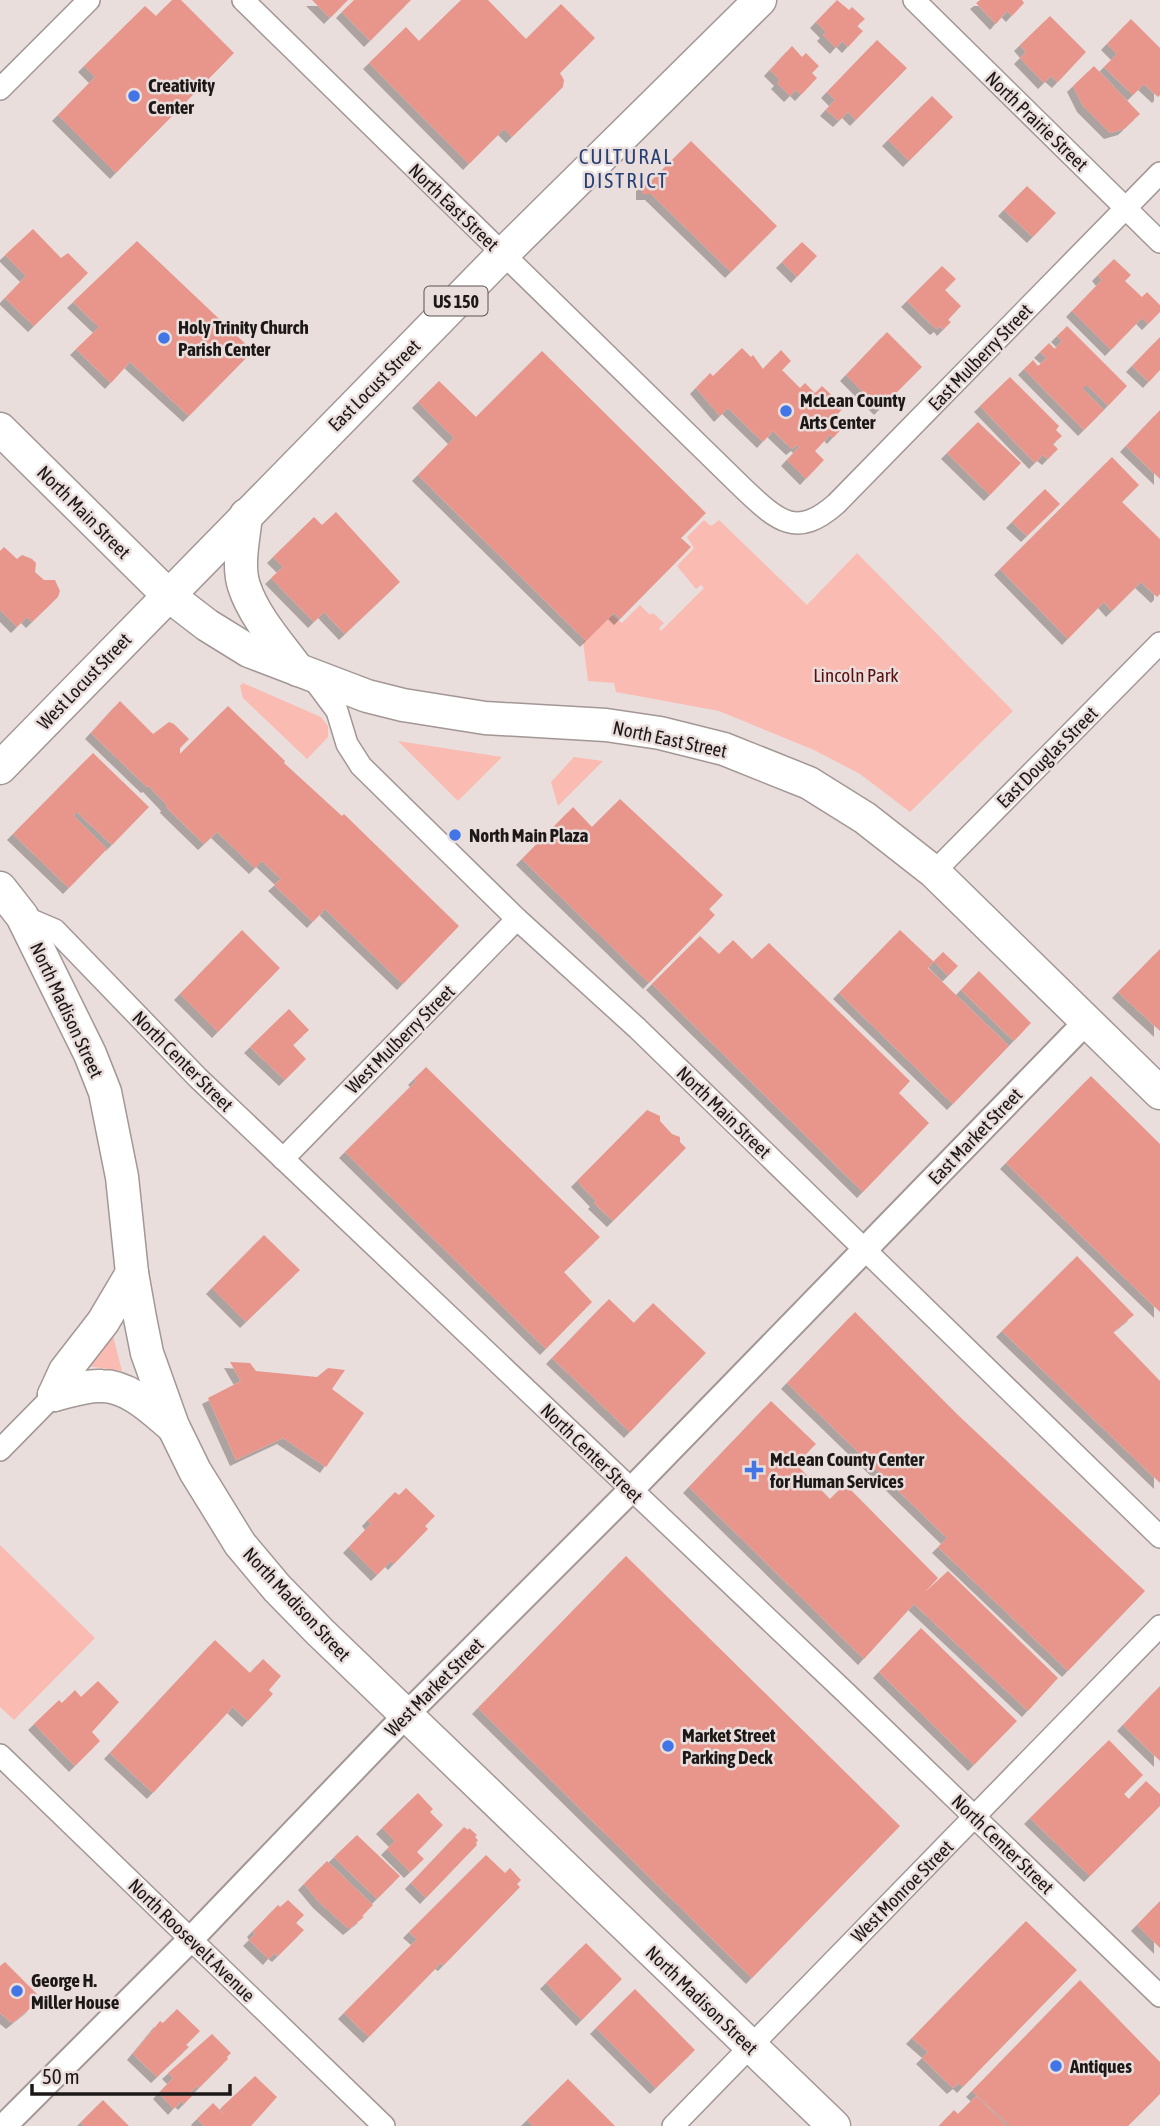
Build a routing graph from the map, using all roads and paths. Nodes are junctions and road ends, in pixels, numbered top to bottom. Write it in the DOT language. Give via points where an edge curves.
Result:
graph roads {
  1 [pos="89,0"];
  2 [pos="243,0"];
  3 [pos="760,0"];
  4 [pos="914,0"];
  5 [pos="0,89"];
  6 [pos="1160,173"];
  7 [pos="1126,208"];
  8 [pos="1160,242"];
  9 [pos="502,255"];
  10 [pos="0,429"];
  11 [pos="246,515"];
  12 [pos="791,523"];
  13 [pos="168,595"];
  14 [pos="1160,643"];
  15 [pos="304,672"];
  16 [pos="0,768"];
  17 [pos="934,872"];
  18 [pos="0,888"];
  19 [pos="11,913"];
  20 [pos="517,919"];
  21 [pos="1086,1022"];
  22 [pos="1160,1093"];
  23 [pos="283,1159"];
  24 [pos="864,1249"];
  25 [pos="132,1273"];
  26 [pos="54,1395"];
  27 [pos="173,1426"];
  28 [pos="0,1450"];
  29 [pos="631,1490"];
  30 [pos="1160,1537"];
  31 [pos="1160,1626"];
  32 [pos="407,1714"];
  33 [pos="0,1755"];
  34 [pos="975,1818"];
  35 [pos="191,1939"];
  36 [pos="1160,1996"];
  37 [pos="750,2045"];
  38 [pos="4,2126"];
  39 [pos="384,2126"];
  40 [pos="673,2126"];
  41 [pos="834,2126"];
  1 -- 5 [label="street"];
  2 -- 9 [label="street, North East Street"];
  3 -- 9 [label="main road, East Locust Street / US 150"];
  4 -- 7 [label="street, North Prairie Street"];
  6 -- 7 [label="street, East Mulberry Street"];
  7 -- 8 [label="street, North Prairie Street"];
  7 -- 12 [label="street, East Mulberry Street" via="836,504 808,523"];
  9 -- 11 [label="main road, East Locust Street / US 150"];
  9 -- 12 [label="street, North East Street" via="756,500"];
  10 -- 13 [label="main road, North Main Street"];
  11 -- 13 [label="main road, East Locust Street / US 150"];
  11 -- 15 [label="main road" via="241,566 244,587 259,615"];
  13 -- 15 [label="main road, North East Street" via="236,644"];
  13 -- 16 [label="main road, West Locust Street / US 150"];
  14 -- 17 [label="street, East Douglas Street"];
  15 -- 17 [label="main road, North East Street" via="403,705 485,718 635,729 724,749 782,771 841,802"];
  15 -- 20 [label="street, North Main Street" via="337,711 347,744 361,766"];
  17 -- 21 [label="main road, North East Street"];
  18 -- 19 [label="main road, North Madison Street"];
  19 -- 23 [label="street, North Center Street" via="55,930"];
  19 -- 25 [label="main road, North Madison Street" via="90,1054 105,1092 122,1177"];
  20 -- 23 [label="street, West Mulberry Street"];
  20 -- 24 [label="street, North Main Street" via="637,1028"];
  21 -- 22 [label="main road, North East Street"];
  21 -- 24 [label="street, East Market Street"];
  23 -- 29 [label="street, North Center Street"];
  24 -- 29 [label="street, West Market Street"];
  24 -- 30 [label="street, North Main Street"];
  25 -- 26 [label="main road" via="103,1322 65,1371"];
  25 -- 27 [label="main road, North Madison Street" via="147,1353"];
  26 -- 27 [label="main road" via="105,1385 132,1396"];
  26 -- 28 [label="street"];
  27 -- 32 [label="main road, North Madison Street" via="248,1553 292,1604"];
  29 -- 32 [label="street, West Market Street"];
  29 -- 34 [label="street, North Center Street"];
  31 -- 34 [label="street, West Monroe Street"];
  32 -- 35 [label="street, West Market Street"];
  32 -- 37 [label="main road, North Madison Street"];
  33 -- 35 [label="street, North Roosevelt Avenue"];
  34 -- 36 [label="street, North Center Street"];
  34 -- 37 [label="street, West Monroe Street"];
  35 -- 38 [label="street, West Market Street"];
  35 -- 39 [label="street, North Roosevelt Avenue"];
  37 -- 40 [label="street, West Monroe Street"];
  37 -- 41 [label="main road, North Madison Street"];
}
